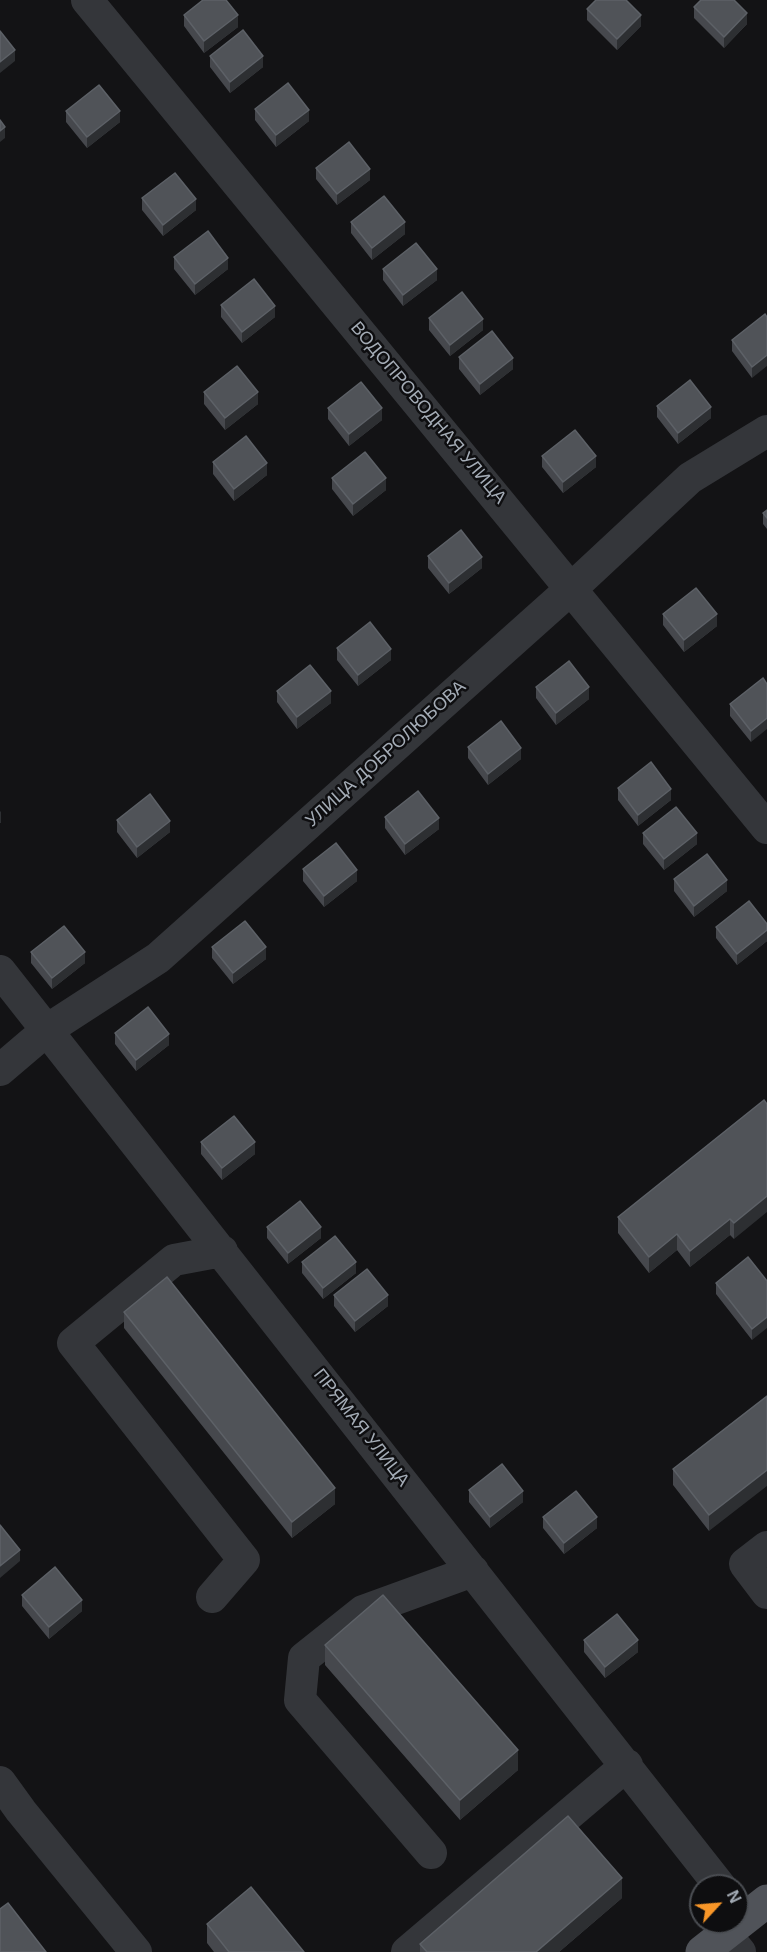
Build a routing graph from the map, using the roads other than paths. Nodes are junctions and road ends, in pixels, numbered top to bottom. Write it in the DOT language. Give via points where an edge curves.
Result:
graph roads {
  1 [pos="87,0"];
  2 [pos="767,431"];
  3 [pos="572,588"];
  4 [pos="767,828"];
  5 [pos="0,971"];
  6 [pos="47,1030"];
  7 [pos="0,1070"];
  8 [pos="222,1251"];
  9 [pos="767,1547"];
  10 [pos="473,1571"];
  11 [pos="767,1593"];
  12 [pos="212,1597"];
  13 [pos="627,1766"];
  14 [pos="0,1782"];
  15 [pos="10,1819"];
  16 [pos="431,1853"];
  17 [pos="711,1874"];
  18 [pos="136,1952"];
  19 [pos="406,1952"];
  1 -- 3 [label="street, ВОДОПРОВОДНАЯ УЛИЦА"];
  2 -- 3 [label="street, УЛИЦА ДОБРОЛЮБОВА" via="690,478"];
  3 -- 4 [label="street, ВОДОПРОВОДНАЯ УЛИЦА"];
  3 -- 6 [label="street, УЛИЦА ДОБРОЛЮБОВА" via="158,958"];
  5 -- 6 [label="street, ПРЯМАЯ УЛИЦА"];
  6 -- 7 [label="street, УЛИЦА ДОБРОЛЮБОВА"];
  6 -- 8 [label="street, ПРЯМАЯ УЛИЦА"];
  8 -- 10 [label="street, ПРЯМАЯ УЛИЦА"];
  8 -- 12 [label="street" via="174,1260 73,1343 244,1560"];
  9 -- 11 [label="street" via="744,1564"];
  10 -- 13 [label="street, ПРЯМАЯ УЛИЦА"];
  10 -- 16 [label="street" via="363,1611 304,1658 300,1700"];
  13 -- 17 [label="street, ПРЯМАЯ УЛИЦА"];
  13 -- 19 [label="street"];
  14 -- 15 [label="street"];
  15 -- 18 [label="street"];
}
